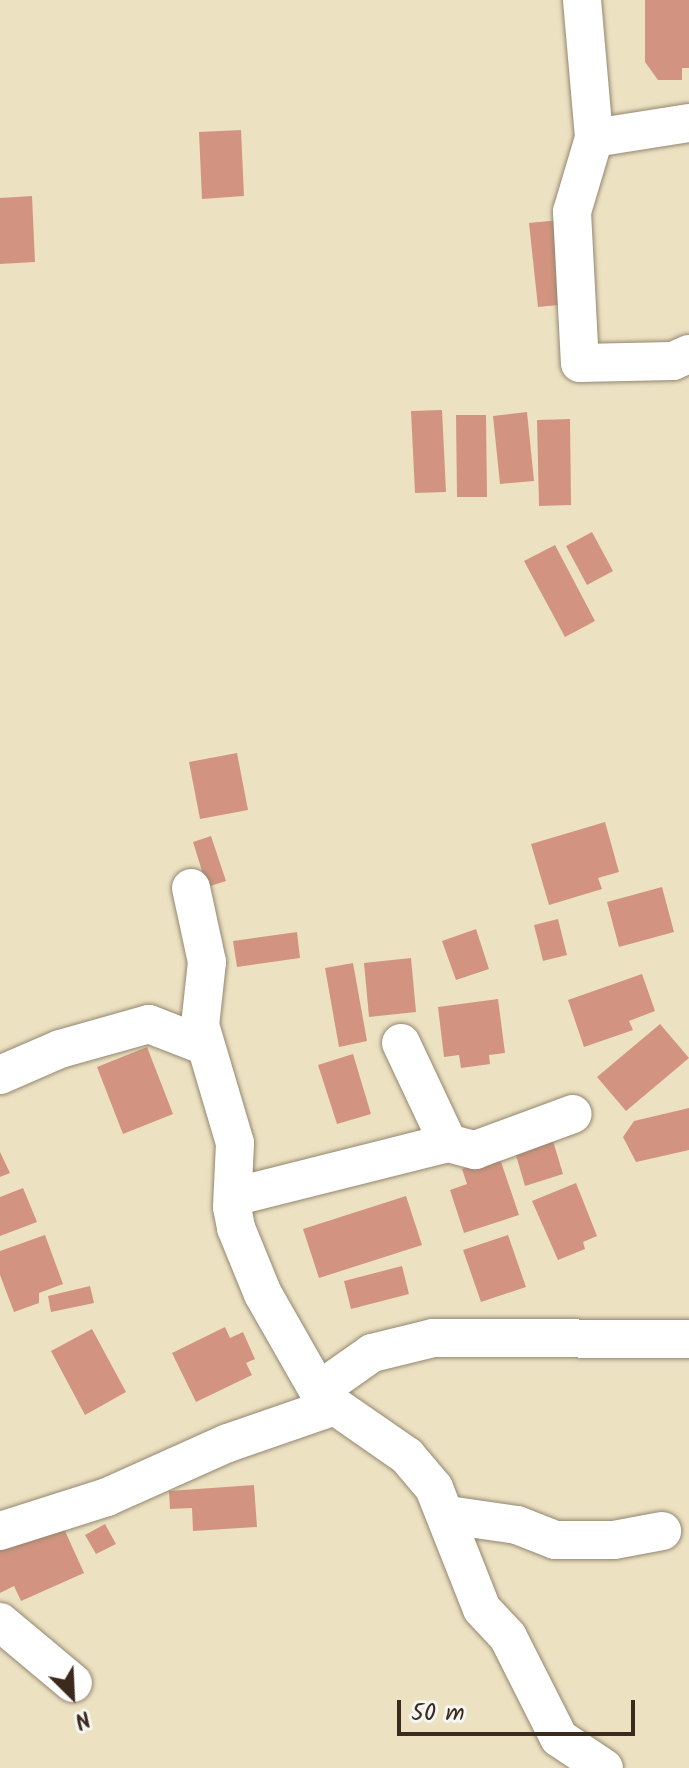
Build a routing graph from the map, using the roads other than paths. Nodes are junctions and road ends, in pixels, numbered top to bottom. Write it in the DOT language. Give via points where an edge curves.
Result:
graph roads {
  1 [pos="582,0"];
  2 [pos="689,123"];
  3 [pos="594,138"];
  4 [pos="689,354"];
  5 [pos="191,888"];
  6 [pos="401,1043"];
  7 [pos="205,1046"];
  8 [pos="0,1075"];
  9 [pos="573,1114"];
  10 [pos="448,1143"];
  11 [pos="233,1197"];
  12 [pos="689,1339"];
  13 [pos="323,1400"];
  14 [pos="448,1515"];
  15 [pos="0,1531"];
  16 [pos="662,1531"];
  17 [pos="0,1622"];
  18 [pos="73,1683"];
  19 [pos="604,1768"];
  1 -- 3 [label="street"];
  2 -- 3 [label="street"];
  3 -- 4 [label="street" via="572,212 580,363 673,361"];
  5 -- 7 [label="street" via="207,962 200,1025"];
  6 -- 10 [label="street"];
  7 -- 8 [label="street" via="149,1024 60,1049"];
  7 -- 11 [label="street" via="235,1143"];
  9 -- 10 [label="street" via="475,1150"];
  10 -- 11 [label="street"];
  11 -- 13 [label="street" via="236,1228 263,1294"];
  12 -- 13 [label="street" via="433,1338 372,1353"];
  13 -- 14 [label="street" via="407,1456"];
  13 -- 15 [label="street" via="107,1497"];
  14 -- 16 [label="street" via="517,1525 555,1540 614,1540"];
  14 -- 19 [label="street" via="482,1609 508,1637 559,1738"];
  17 -- 18 [label="street"];
}
